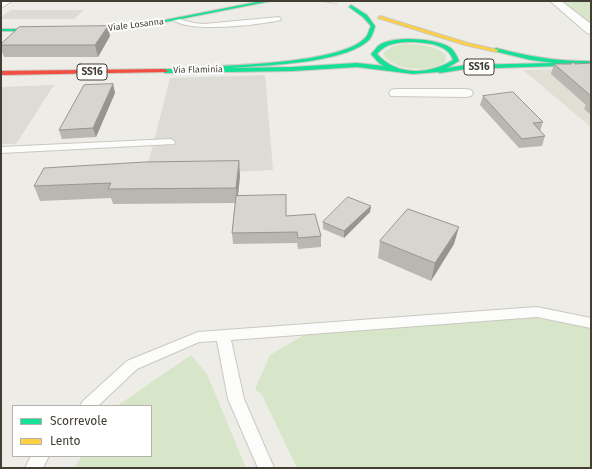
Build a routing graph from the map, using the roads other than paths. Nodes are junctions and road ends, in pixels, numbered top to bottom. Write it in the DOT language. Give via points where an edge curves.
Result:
graph roads {
  1 [pos="7,1"];
  2 [pos="250,1"];
  3 [pos="269,1"];
  4 [pos="555,1"];
  5 [pos="1,5"];
  6 [pos="378,14"];
  7 [pos="279,19"];
  8 [pos="176,20"];
  9 [pos="1,26"];
  10 [pos="61,28"];
  11 [pos="1,30"];
  12 [pos="591,30"];
  13 [pos="385,44"];
  14 [pos="438,45"];
  15 [pos="374,51"];
  16 [pos="461,54"];
  17 [pos="474,57"];
  18 [pos="570,63"];
  19 [pos="591,63"];
  20 [pos="528,65"];
  21 [pos="293,68"];
  22 [pos="395,69"];
  23 [pos="184,70"];
  24 [pos="425,72"];
  25 [pos="1,73"];
  26 [pos="396,93"];
  27 [pos="432,93"];
  28 [pos="466,93"];
  29 [pos="171,142"];
  30 [pos="1,150"];
  31 [pos="591,323"];
  32 [pos="223,335"];
  33 [pos="89,405"];
  34 [pos="41,457"];
  35 [pos="33,468"];
  36 [pos="266,468"];
  1 -- 5 [label="street"];
  2 -- 10 [label="main road, Viale Losanna" via="158,20"];
  3 -- 8 [label="main road, Viale Losanna"];
  4 -- 12 [label="street"];
  6 -- 13 [label="main road" via="394,26 396,31 392,40"];
  6 -- 14 [label="main road"];
  6 -- 18 [label="main road" via="467,44 531,58"];
  6 -- 23 [label="main road" via="345,5 365,16 373,26 372,33 368,39 355,47 334,55"];
  7 -- 8 [label="lane" via="204,26"];
  8 -- 10 [label="main road, Viale Losanna" via="125,28"];
  9 -- 10 [label="main road, Viale Losanna"];
  10 -- 11 [label="main road, Viale Losanna"];
  13 -- 14 [label="main road" via="412,41"];
  13 -- 15 [label="main road"];
  14 -- 16 [label="main road"];
  14 -- 24 [label="main road" via="452,52 456,61 445,69"];
  15 -- 21 [label="main road" via="336,63"];
  15 -- 22 [label="main road" via="374,56 379,62"];
  17 -- 20 [label="main road"];
  18 -- 19 [label="main road, SS16"];
  18 -- 20 [label="main road, SS16"];
  20 -- 24 [label="main road, SS16" via="466,67"];
  21 -- 22 [label="main road, Via Flaminia / SS16" via="357,65"];
  21 -- 23 [label="main road, Via Flaminia / SS16"];
  22 -- 24 [label="main road, Via Flaminia"];
  23 -- 25 [label="main road, Via Flaminia / SS16"];
  24 -- 27 [label="street"];
  26 -- 27 [label="street"];
  27 -- 28 [label="street"];
  29 -- 30 [label="lane"];
  31 -- 32 [label="lane" via="537,312"];
  32 -- 33 [label="lane" via="198,337 132,365"];
  32 -- 36 [label="lane" via="236,399"];
  34 -- 35 [label="lane"];
}
